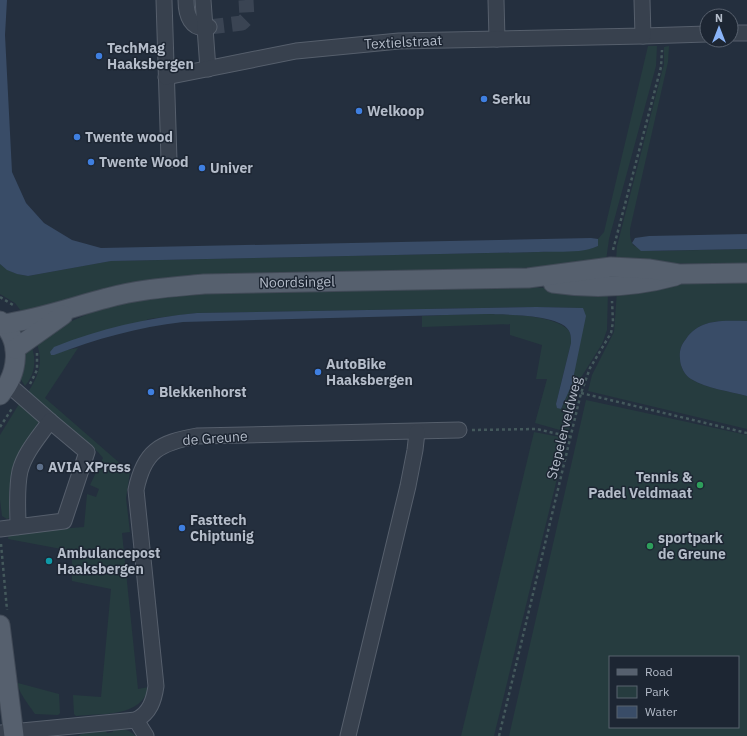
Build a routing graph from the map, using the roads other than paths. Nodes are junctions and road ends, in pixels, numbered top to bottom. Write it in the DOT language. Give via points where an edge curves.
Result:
graph roads {
  1 [pos="164,0"];
  2 [pos="186,0"];
  3 [pos="203,0"];
  4 [pos="496,0"];
  5 [pos="642,0"];
  6 [pos="207,27"];
  7 [pos="699,34"];
  8 [pos="643,36"];
  9 [pos="497,39"];
  10 [pos="208,69"];
  11 [pos="166,77"];
  12 [pos="169,160"];
  13 [pos="747,273"];
  14 [pos="680,274"];
  15 [pos="528,278"];
  16 [pos="69,310"];
  17 [pos="2,323"];
  18 [pos="15,349"];
  19 [pos="4,390"];
  20 [pos="50,421"];
  21 [pos="459,430"];
  22 [pos="417,432"];
  23 [pos="18,527"];
  24 [pos="0,529"];
  25 [pos="0,625"];
  26 [pos="136,720"];
  27 [pos="9,734"];
  28 [pos="146,736"];
  29 [pos="348,736"];
  1 -- 11 [label="street"];
  2 -- 6 [label="street" via="190,22"];
  3 -- 6 [label="street"];
  4 -- 9 [label="street"];
  5 -- 8 [label="street"];
  6 -- 10 [label="street"];
  7 -- 8 [label="street, Textielstraat"];
  8 -- 9 [label="street, Textielstraat"];
  9 -- 10 [label="street, Textielstraat" via="399,41 296,51"];
  10 -- 11 [label="street, Textielstraat"];
  11 -- 12 [label="street"];
  13 -- 14 [label="main road, Noordsingel"];
  14 -- 15 [label="main road, Noordsingel" via="611,267"];
  14 -- 15 [label="main road, Noordsingel" via="651,282 611,286 570,285"];
  15 -- 16 [label="main road, Noordsingel" via="204,284 153,289 108,298"];
  16 -- 17 [label="main road, Noordsingel" via="24,321"];
  16 -- 18 [label="main road, Noordsingel"];
  17 -- 18 [label="main road" via="11,335"];
  18 -- 19 [label="main road" via="16,366"];
  19 -- 20 [label="street"];
  20 -- 23 [label="street" via="29,451 20,472"];
  20 -- 23 [label="street" via="87,452 64,521"];
  21 -- 22 [label="street, de Greune"];
  22 -- 26 [label="street, de Greune" via="197,436 166,444 147,458 140,471 136,490 156,686 154,700 143,716"];
  22 -- 29 [label="street" via="408,486"];
  23 -- 24 [label="street"];
  25 -- 27 [label="main road"];
  26 -- 27 [label="street"];
  26 -- 28 [label="street"];
}
